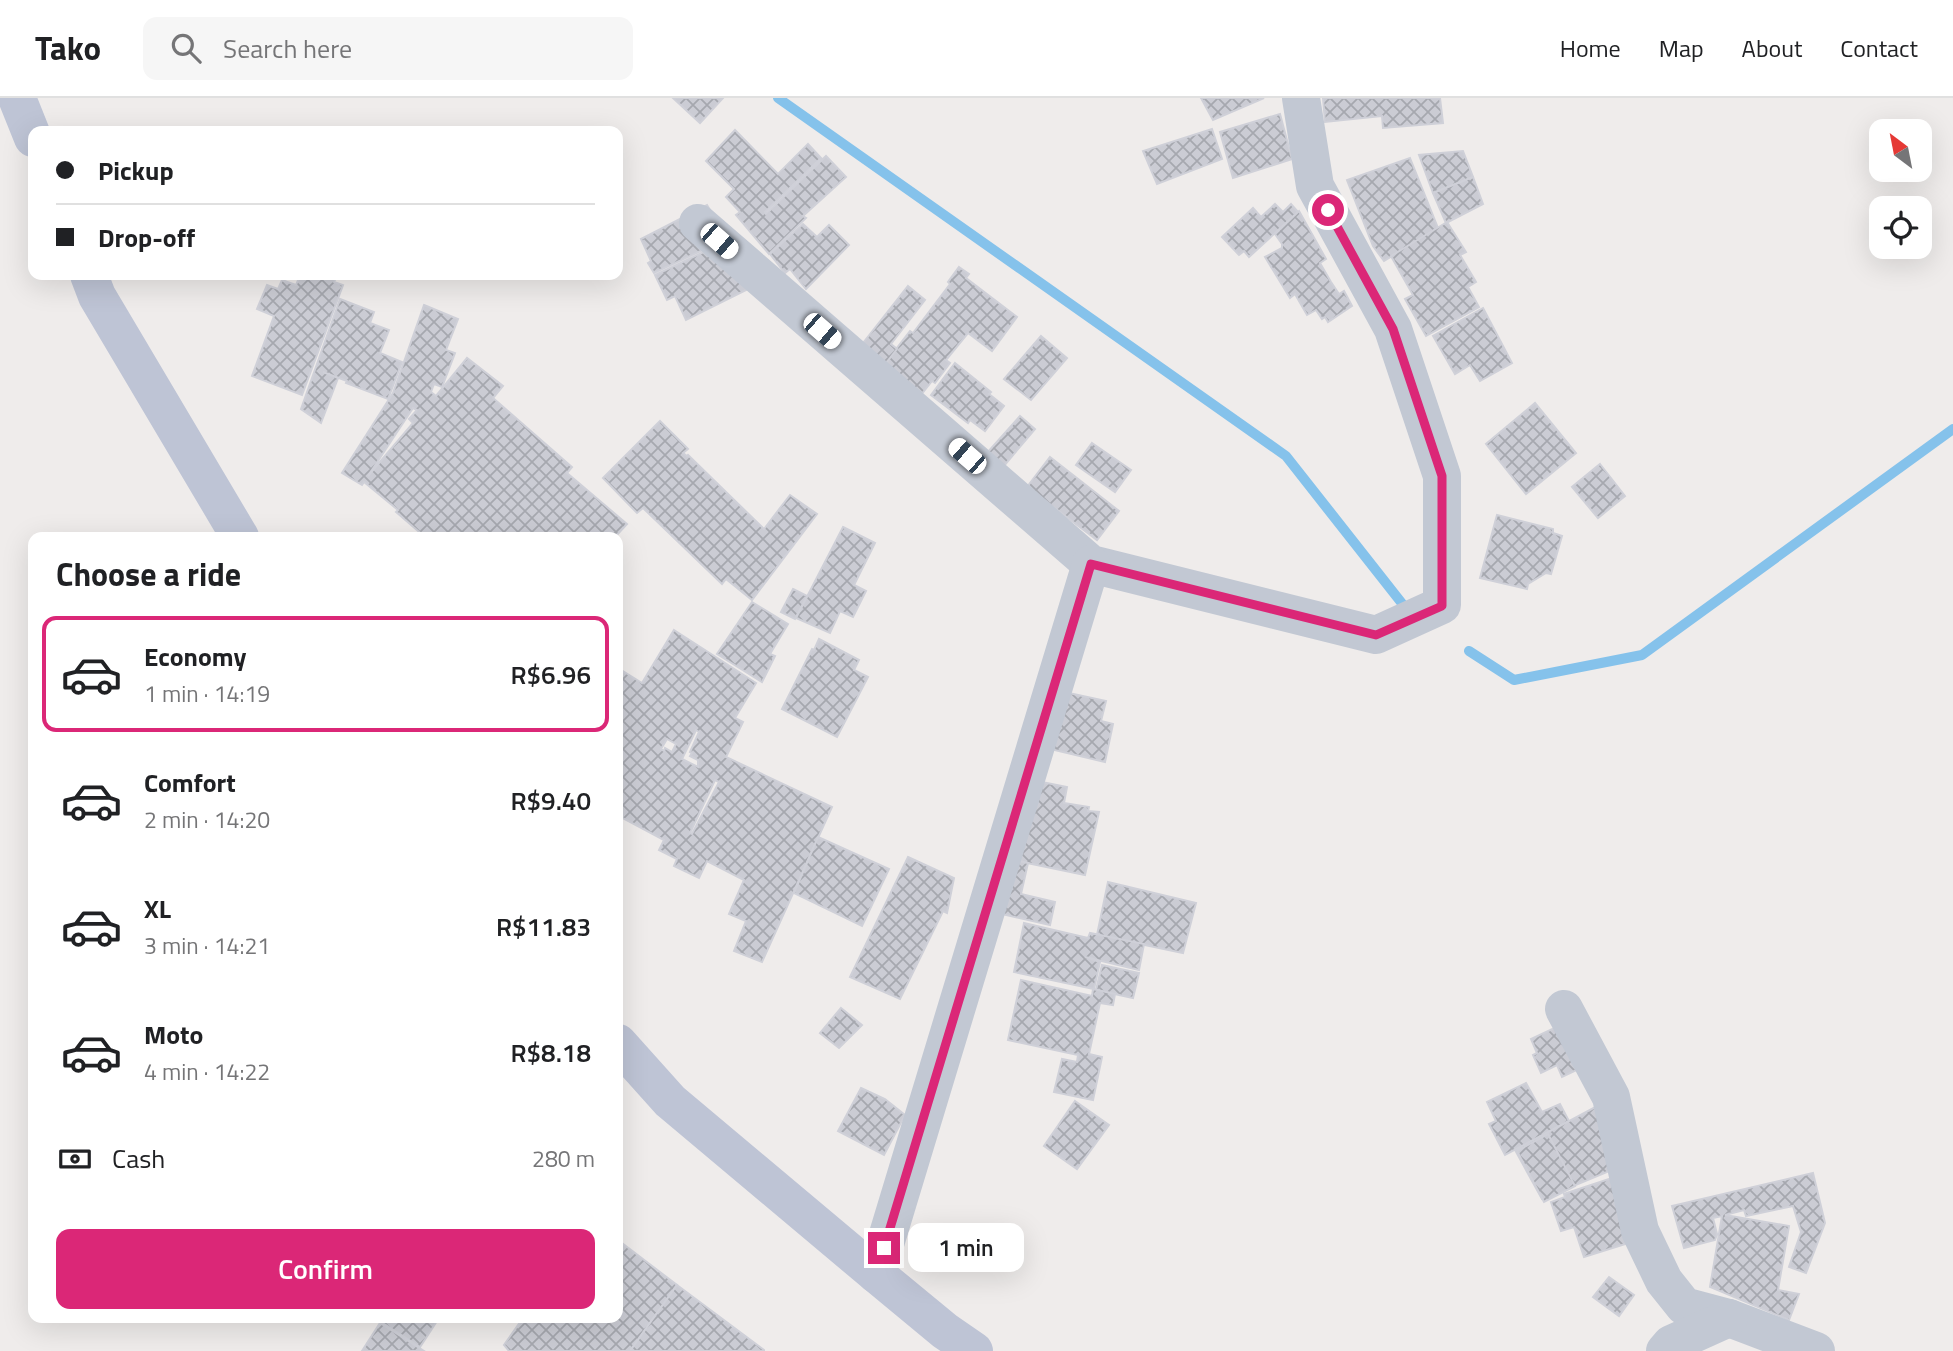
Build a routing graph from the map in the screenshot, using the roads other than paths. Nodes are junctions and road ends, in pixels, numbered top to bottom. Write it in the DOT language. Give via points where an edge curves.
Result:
graph roads {
  1 [pos="4,98"];
  2 [pos="17,98"];
  3 [pos="1301,98"];
  4 [pos="0,102"];
  5 [pos="28,126"];
  6 [pos="698,223"];
  7 [pos="91,280"];
  8 [pos="237,532"];
  9 [pos="1091,564"];
  10 [pos="1563,1009"];
  11 [pos="623,1049"];
  12 [pos="876,1274"];
  13 [pos="1684,1306"];
  14 [pos="1729,1318"];
  15 [pos="950,1344"];
  16 [pos="1668,1347"];
  17 [pos="1816,1351"];
  1 -- 4 [label="street"];
  2 -- 5 [label="main road"];
  3 -- 9 [label="street" via="1315,186 1393,329 1442,476 1442,606 1376,635"];
  6 -- 9 [label="street"];
  7 -- 8 [label="main road"];
  9 -- 12 [label="street"];
  10 -- 13 [label="street" via="1611,1097 1640,1231 1664,1281"];
  11 -- 12 [label="main road" via="670,1101"];
  12 -- 15 [label="main road"];
  13 -- 14 [label="street"];
  13 -- 16 [label="street"];
  14 -- 16 [label="street"];
  14 -- 17 [label="street"];
}
